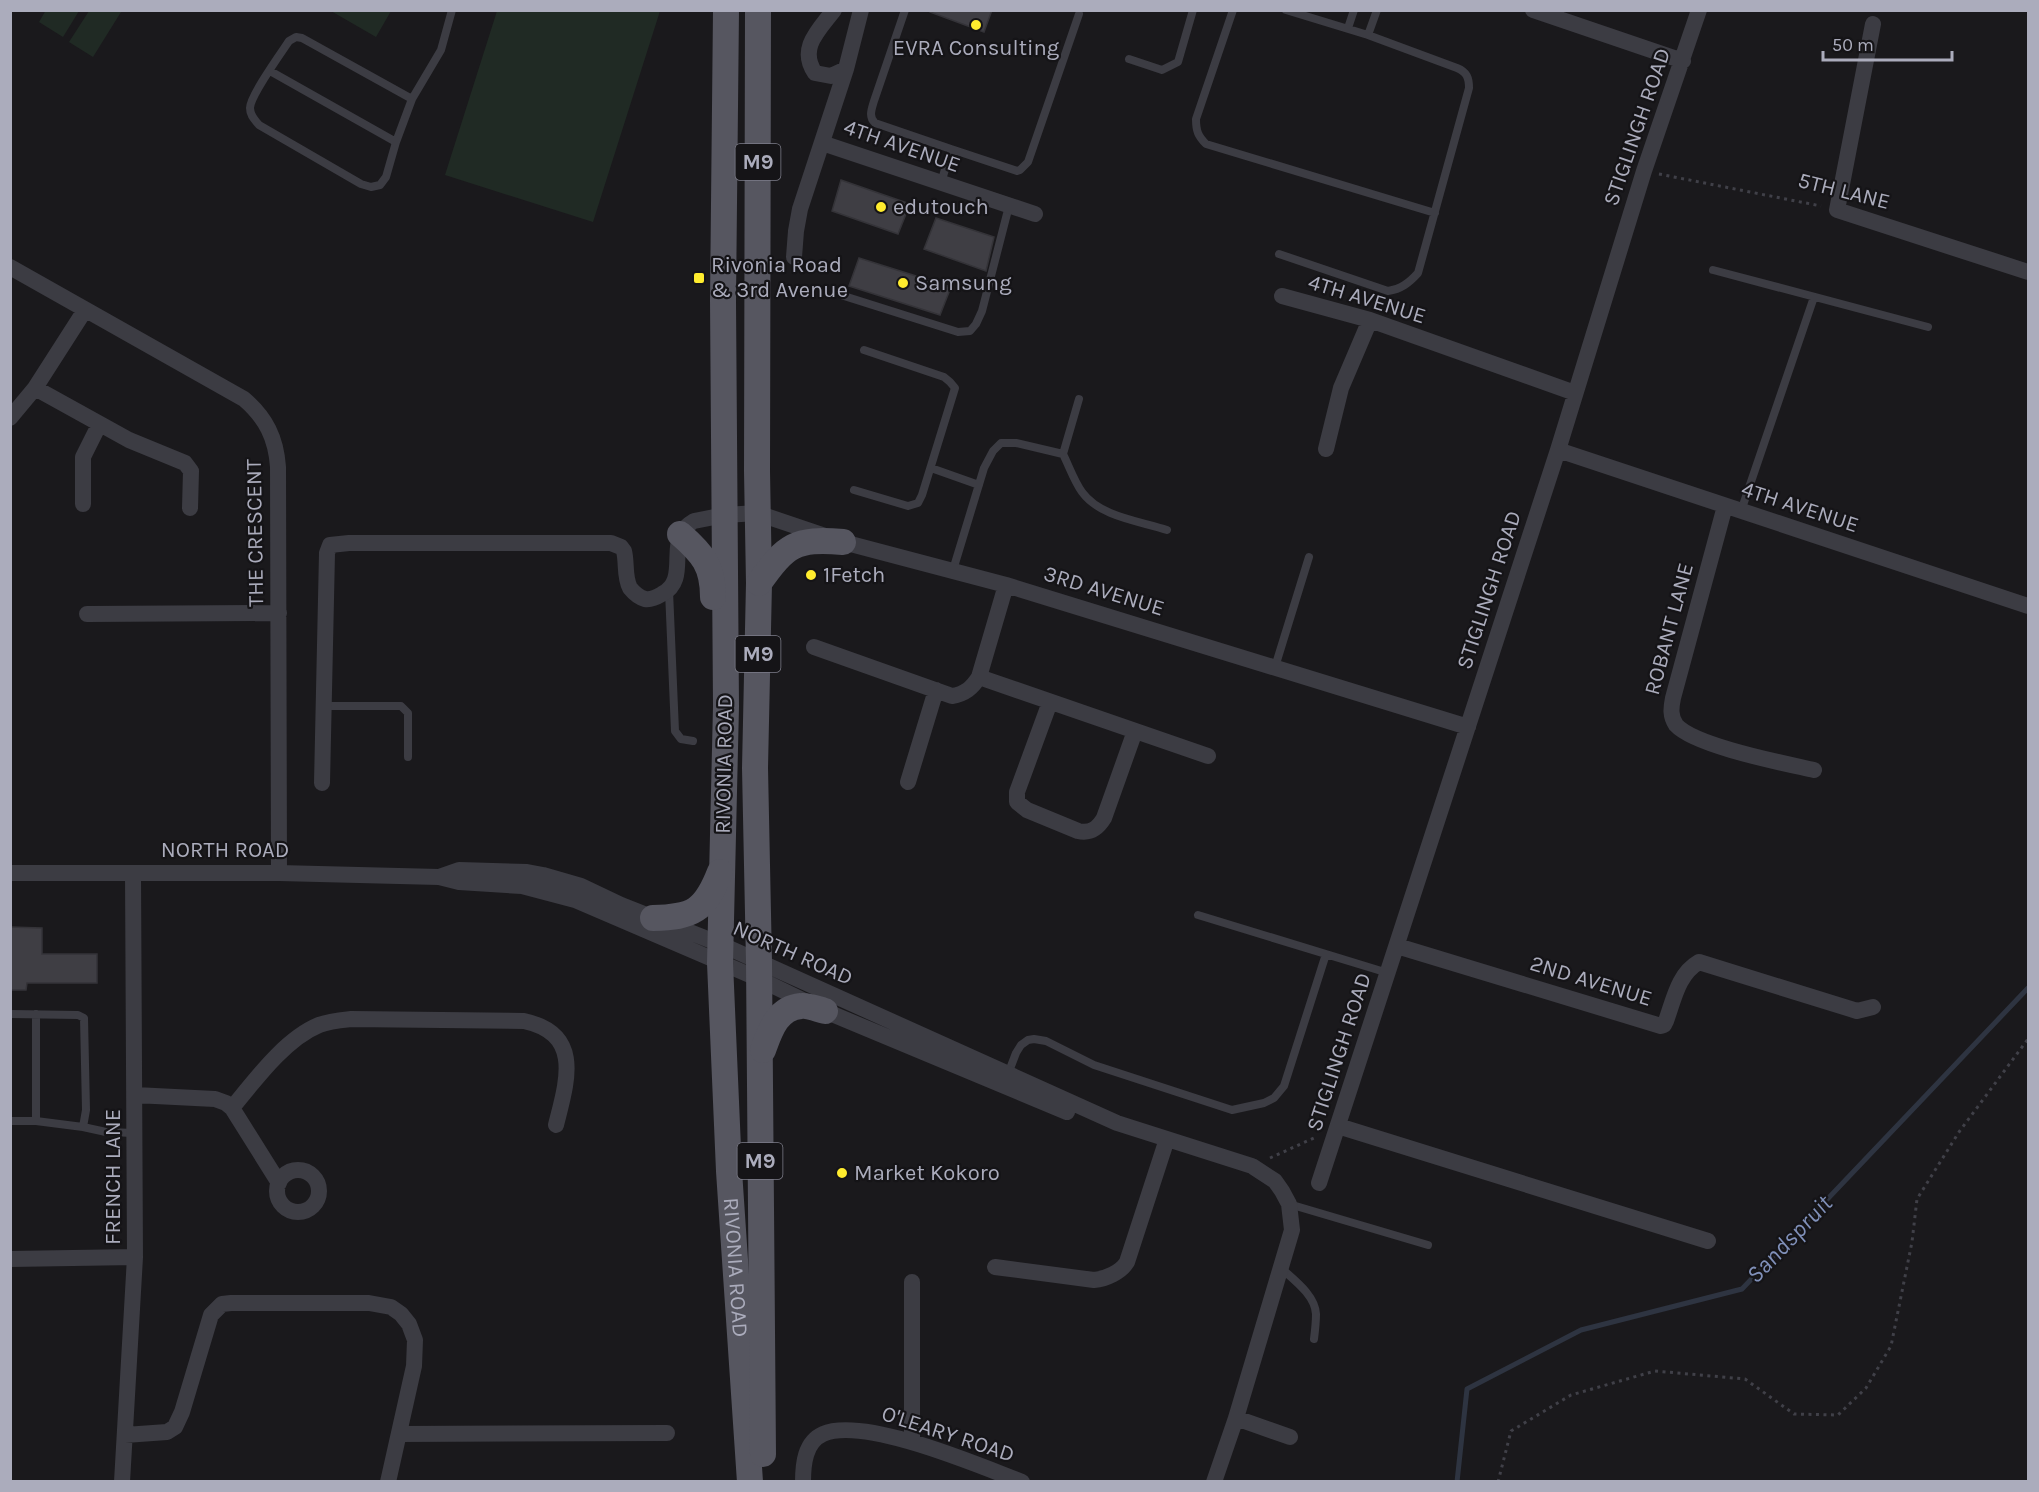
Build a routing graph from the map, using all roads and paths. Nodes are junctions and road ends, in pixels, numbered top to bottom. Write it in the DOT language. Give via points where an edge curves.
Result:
graph roads {
  1 [pos="452,10"];
  2 [pos="726,10"];
  3 [pos="758,10"];
  4 [pos="834,10"];
  5 [pos="861,10"];
  6 [pos="905,10"];
  7 [pos="1193,10"];
  8 [pos="1233,10"];
  9 [pos="1286,10"];
  10 [pos="1354,10"];
  11 [pos="1377,10"];
  12 [pos="1533,10"];
  13 [pos="1699,10"];
  14 [pos="1079,14"];
  15 [pos="1873,24"];
  16 [pos="1348,28"];
  17 [pos="1368,35"];
  18 [pos="1129,59"];
  19 [pos="1683,61"];
  20 [pos="846,69"];
  21 [pos="270,71"];
  22 [pos="412,99"];
  23 [pos="396,142"];
  24 [pos="822,143"];
  25 [pos="951,149"];
  26 [pos="1644,171"];
  27 [pos="940,183"];
  28 [pos="1009,206"];
  29 [pos="1837,210"];
  30 [pos="1435,213"];
  31 [pos="1035,214"];
  32 [pos="1279,254"];
  33 [pos="794,257"];
  34 [pos="10,267"];
  35 [pos="1713,270"];
  36 [pos="2028,272"];
  37 [pos="844,296"];
  38 [pos="1282,296"];
  39 [pos="1814,297"];
  40 [pos="85,310"];
  41 [pos="1370,320"];
  42 [pos="1928,327"];
  43 [pos="864,350"];
  44 [pos="35,388"];
  45 [pos="1575,393"];
  46 [pos="1079,399"];
  47 [pos="10,418"];
  48 [pos="99,425"];
  49 [pos="1326,449"];
  50 [pos="1558,450"];
  51 [pos="1063,454"];
  52 [pos="931,468"];
  53 [pos="979,485"];
  54 [pos="854,490"];
  55 [pos="83,504"];
  56 [pos="190,508"];
  57 [pos="1733,509"];
  58 [pos="757,513"];
  59 [pos="725,514"];
  60 [pos="1167,530"];
  61 [pos="680,534"];
  62 [pos="843,542"];
  63 [pos="1309,557"];
  64 [pos="953,570"];
  65 [pos="759,583"];
  66 [pos="1006,585"];
  67 [pos="669,591"];
  68 [pos="2028,606"];
  69 [pos="279,613"];
  70 [pos="87,614"];
  71 [pos="814,646"];
  72 [pos="1275,667"];
  73 [pos="979,677"];
  74 [pos="936,690"];
  75 [pos="1050,702"];
  76 [pos="324,706"];
  77 [pos="726,706"];
  78 [pos="1468,727"];
  79 [pos="1135,731"];
  80 [pos="693,741"];
  81 [pos="1208,756"];
  82 [pos="408,757"];
  83 [pos="1814,770"];
  84 [pos="908,782"];
  85 [pos="322,783"];
  86 [pos="722,868"];
  87 [pos="10,873"];
  88 [pos="133,873"];
  89 [pos="279,873"];
  90 [pos="440,877"];
  91 [pos="1198,915"];
  92 [pos="653,918"];
  93 [pos="1397,946"];
  94 [pos="720,954"];
  95 [pos="1326,954"];
  96 [pos="759,970"];
  97 [pos="1388,974"];
  98 [pos="1873,1007"];
  99 [pos="825,1011"];
  100 [pos="10,1014"];
  101 [pos="36,1014"];
  102 [pos="2028,1039"];
  103 [pos="759,1061"];
  104 [pos="1008,1074"];
  105 [pos="135,1095"];
  106 [pos="232,1108"];
  107 [pos="10,1121"];
  108 [pos="36,1121"];
  109 [pos="1117,1124"];
  110 [pos="556,1125"];
  111 [pos="1338,1126"];
  112 [pos="83,1127"];
  113 [pos="135,1133"];
  114 [pos="1167,1139"];
  115 [pos="1252,1166"];
  116 [pos="279,1183"];
  117 [pos="1319,1183"];
  118 [pos="1289,1204"];
  119 [pos="1708,1242"];
  120 [pos="1428,1245"];
  121 [pos="135,1257"];
  122 [pos="10,1258"];
  123 [pos="995,1267"];
  124 [pos="1281,1268"];
  125 [pos="912,1282"];
  126 [pos="1314,1339"];
  127 [pos="1236,1418"];
  128 [pos="667,1432"];
  129 [pos="399,1434"];
  130 [pos="125,1435"];
  131 [pos="1290,1437"];
  132 [pos="912,1442"];
  133 [pos="122,1482"];
  134 [pos="388,1482"];
  135 [pos="750,1482"];
  136 [pos="763,1482"];
  137 [pos="803,1482"];
  138 [pos="1022,1482"];
  139 [pos="1214,1482"];
  140 [pos="1498,1482"];
  1 -- 22 [label="lane" via="441,50"];
  2 -- 59 [label="main road, RIVONIA ROAD / M9"];
  3 -- 58 [label="main road, RIVONIA ROAD / M9"];
  4 -- 20 [label="street" via="812,41 808,57 815,73 831,76"];
  5 -- 20 [label="street"];
  6 -- 25 [label="lane" via="874,101 872,120"];
  7 -- 18 [label="lane" via="1178,62 1162,70"];
  8 -- 30 [label="lane" via="1196,119 1196,131 1206,144"];
  9 -- 16 [label="lane"];
  10 -- 16 [label="lane"];
  11 -- 17 [label="lane"];
  12 -- 19 [label="street"];
  13 -- 19 [label="street, STIGLINGH ROAD"];
  14 -- 25 [label="lane" via="1023,168 1017,171"];
  15 -- 29 [label="street"];
  16 -- 17 [label="lane"];
  17 -- 30 [label="lane" via="1457,68 1468,77 1467,100"];
  19 -- 26 [label="street, STIGLINGH ROAD"];
  20 -- 24 [label="street"];
  21 -- 22 [label="lane" via="289,41 302,38"];
  21 -- 23 [label="lane"];
  21 -- 23 [label="lane" via="250,106 252,117 259,125 361,184 380,185"];
  22 -- 23 [label="lane"];
  24 -- 27 [label="street, 4TH AVENUE"];
  24 -- 33 [label="street" via="800,209"];
  25 -- 27 [label="lane"];
  26 -- 29 [label="path, 5TH LANE"];
  26 -- 45 [label="street, STIGLINGH ROAD"];
  27 -- 28 [label="street, 4TH AVENUE"];
  28 -- 31 [label="street, 4TH AVENUE"];
  28 -- 37 [label="lane" via="982,310 970,331 958,332"];
  29 -- 36 [label="street, 5TH LANE"];
  30 -- 32 [label="lane" via="1418,273 1395,290 1388,291"];
  34 -- 40 [label="street, THE CRESCENT"];
  35 -- 39 [label="lane"];
  38 -- 41 [label="street, 4TH AVENUE"];
  39 -- 42 [label="lane"];
  39 -- 57 [label="lane"];
  40 -- 44 [label="street"];
  40 -- 69 [label="street, THE CRESCENT" via="221,385 263,418 274,438 277,455"];
  41 -- 45 [label="street, 4TH AVENUE"];
  41 -- 49 [label="street" via="1341,388"];
  43 -- 52 [label="lane" via="944,377 955,388"];
  44 -- 47 [label="street"];
  44 -- 48 [label="street"];
  45 -- 50 [label="street, STIGLINGH ROAD"];
  46 -- 51 [label="lane"];
  48 -- 55 [label="street" via="83,457"];
  48 -- 56 [label="street" via="188,465"];
  50 -- 57 [label="street, 4TH AVENUE"];
  50 -- 78 [label="street, STIGLINGH ROAD"];
  51 -- 53 [label="lane" via="1016,442 1001,443 988,459"];
  51 -- 60 [label="lane" via="1082,492 1101,508"];
  52 -- 53 [label="lane"];
  52 -- 54 [label="lane" via="918,503 909,506"];
  53 -- 64 [label="lane"];
  57 -- 68 [label="street, 4TH AVENUE"];
  57 -- 83 [label="street, ROBANT LANE" via="1673,698 1672,718 1701,742"];
  58 -- 59 [label="street, 3RD AVENUE"];
  58 -- 62 [label="street, 3RD AVENUE"];
  58 -- 65 [label="main road, RIVONIA ROAD / M9"];
  59 -- 61 [label="street, 3RD AVENUE" via="694,521"];
  59 -- 77 [label="main road, RIVONIA ROAD / M9"];
  61 -- 67 [label="street" via="677,573"];
  61 -- 77 [label="main road" via="703,555 711,574 714,678"];
  62 -- 64 [label="street, 3RD AVENUE"];
  62 -- 65 [label="main road" via="815,540 796,544 777,559"];
  63 -- 72 [label="lane"];
  64 -- 66 [label="street, 3RD AVENUE"];
  65 -- 96 [label="main road, RIVONIA ROAD / M9" via="755,768"];
  66 -- 72 [label="street, 3RD AVENUE"];
  66 -- 73 [label="street"];
  67 -- 76 [label="street" via="653,599 636,595 628,582 624,551 611,543 332,544 327,553"];
  67 -- 80 [label="lane" via="675,728 681,739"];
  69 -- 70 [label="street"];
  69 -- 89 [label="street, THE CRESCENT"];
  71 -- 74 [label="street"];
  72 -- 78 [label="street, 3RD AVENUE"];
  73 -- 74 [label="street" via="974,686 960,695"];
  73 -- 75 [label="street"];
  74 -- 84 [label="street"];
  75 -- 79 [label="street"];
  75 -- 79 [label="street" via="1017,792 1017,802 1078,831 1099,827"];
  76 -- 82 [label="lane" via="401,706 408,713"];
  76 -- 85 [label="street"];
  77 -- 86 [label="main road, RIVONIA ROAD / M9"];
  78 -- 93 [label="street, STIGLINGH ROAD"];
  79 -- 81 [label="street"];
  86 -- 92 [label="main road" via="712,893 691,913"];
  86 -- 94 [label="main road, RIVONIA ROAD / M9"];
  87 -- 88 [label="street, NORTH ROAD"];
  88 -- 89 [label="street, NORTH ROAD"];
  88 -- 105 [label="street, FRENCH LANE"];
  89 -- 90 [label="street, NORTH ROAD"];
  90 -- 92 [label="street, NORTH ROAD" via="475,869 543,874"];
  90 -- 94 [label="street, NORTH ROAD" via="522,886 575,900"];
  91 -- 95 [label="lane"];
  92 -- 94 [label="street, NORTH ROAD"];
  93 -- 97 [label="street, STIGLINGH ROAD"];
  93 -- 98 [label="street, 2ND AVENUE" via="1660,1026 1666,1021 1682,977 1699,962 1857,1011"];
  94 -- 96 [label="street, NORTH ROAD"];
  94 -- 135 [label="main road, RIVONIA ROAD / M9" via="729,1171"];
  95 -- 97 [label="lane"];
  95 -- 104 [label="lane" via="1284,1086 1264,1103 1232,1110 1094,1065 1040,1039 1021,1045"];
  96 -- 99 [label="street, NORTH ROAD"];
  96 -- 103 [label="main road, RIVONIA ROAD / M9"];
  96 -- 104 [label="street, NORTH ROAD"];
  97 -- 111 [label="street, STIGLINGH ROAD"];
  99 -- 103 [label="main road" via="802,1006 784,1012 776,1019"];
  99 -- 109 [label="street, NORTH ROAD" via="1083,1118"];
  100 -- 101 [label="lane"];
  101 -- 108 [label="lane"];
  101 -- 112 [label="lane" via="84,1018"];
  102 -- 140 [label="path" via="1959,1132 1917,1198 1891,1346 1866,1388 1838,1415 1794,1414 1745,1379 1655,1371 1571,1395 1510,1431"];
  103 -- 136 [label="main road, RIVONIA ROAD / M9"];
  104 -- 109 [label="street, NORTH ROAD"];
  105 -- 106 [label="street" via="215,1099"];
  105 -- 113 [label="street, FRENCH LANE"];
  106 -- 110 [label="street" via="285,1049 325,1023 351,1019 524,1021 548,1030 561,1043 566,1057 567,1082"];
  106 -- 116 [label="street"];
  107 -- 108 [label="lane"];
  108 -- 112 [label="lane"];
  109 -- 114 [label="street, NORTH ROAD"];
  111 -- 115 [label="path"];
  111 -- 117 [label="street, STIGLINGH ROAD"];
  111 -- 119 [label="street"];
  112 -- 113 [label="lane"];
  113 -- 121 [label="street, FRENCH LANE"];
  114 -- 115 [label="street, NORTH ROAD"];
  114 -- 123 [label="street" via="1123,1268 1094,1280"];
  115 -- 118 [label="street" via="1275,1181"];
  118 -- 120 [label="lane"];
  118 -- 124 [label="street" via="1292,1230"];
  121 -- 122 [label="street"];
  121 -- 130 [label="street, FRENCH LANE"];
  124 -- 126 [label="lane" via="1315,1306"];
  124 -- 127 [label="street"];
  125 -- 132 [label="street"];
  127 -- 131 [label="street"];
  127 -- 139 [label="street"];
  128 -- 129 [label="street"];
  129 -- 130 [label="street" via="414,1366 415,1340 401,1314 391,1307 369,1303 231,1303 211,1315 175,1427 167,1432"];
  129 -- 134 [label="street"];
  130 -- 133 [label="street, FRENCH LANE"];
  132 -- 137 [label="street, O'LEARY ROAD" via="861,1430 823,1434 809,1446"];
  132 -- 138 [label="street, O'LEARY ROAD"];
}
